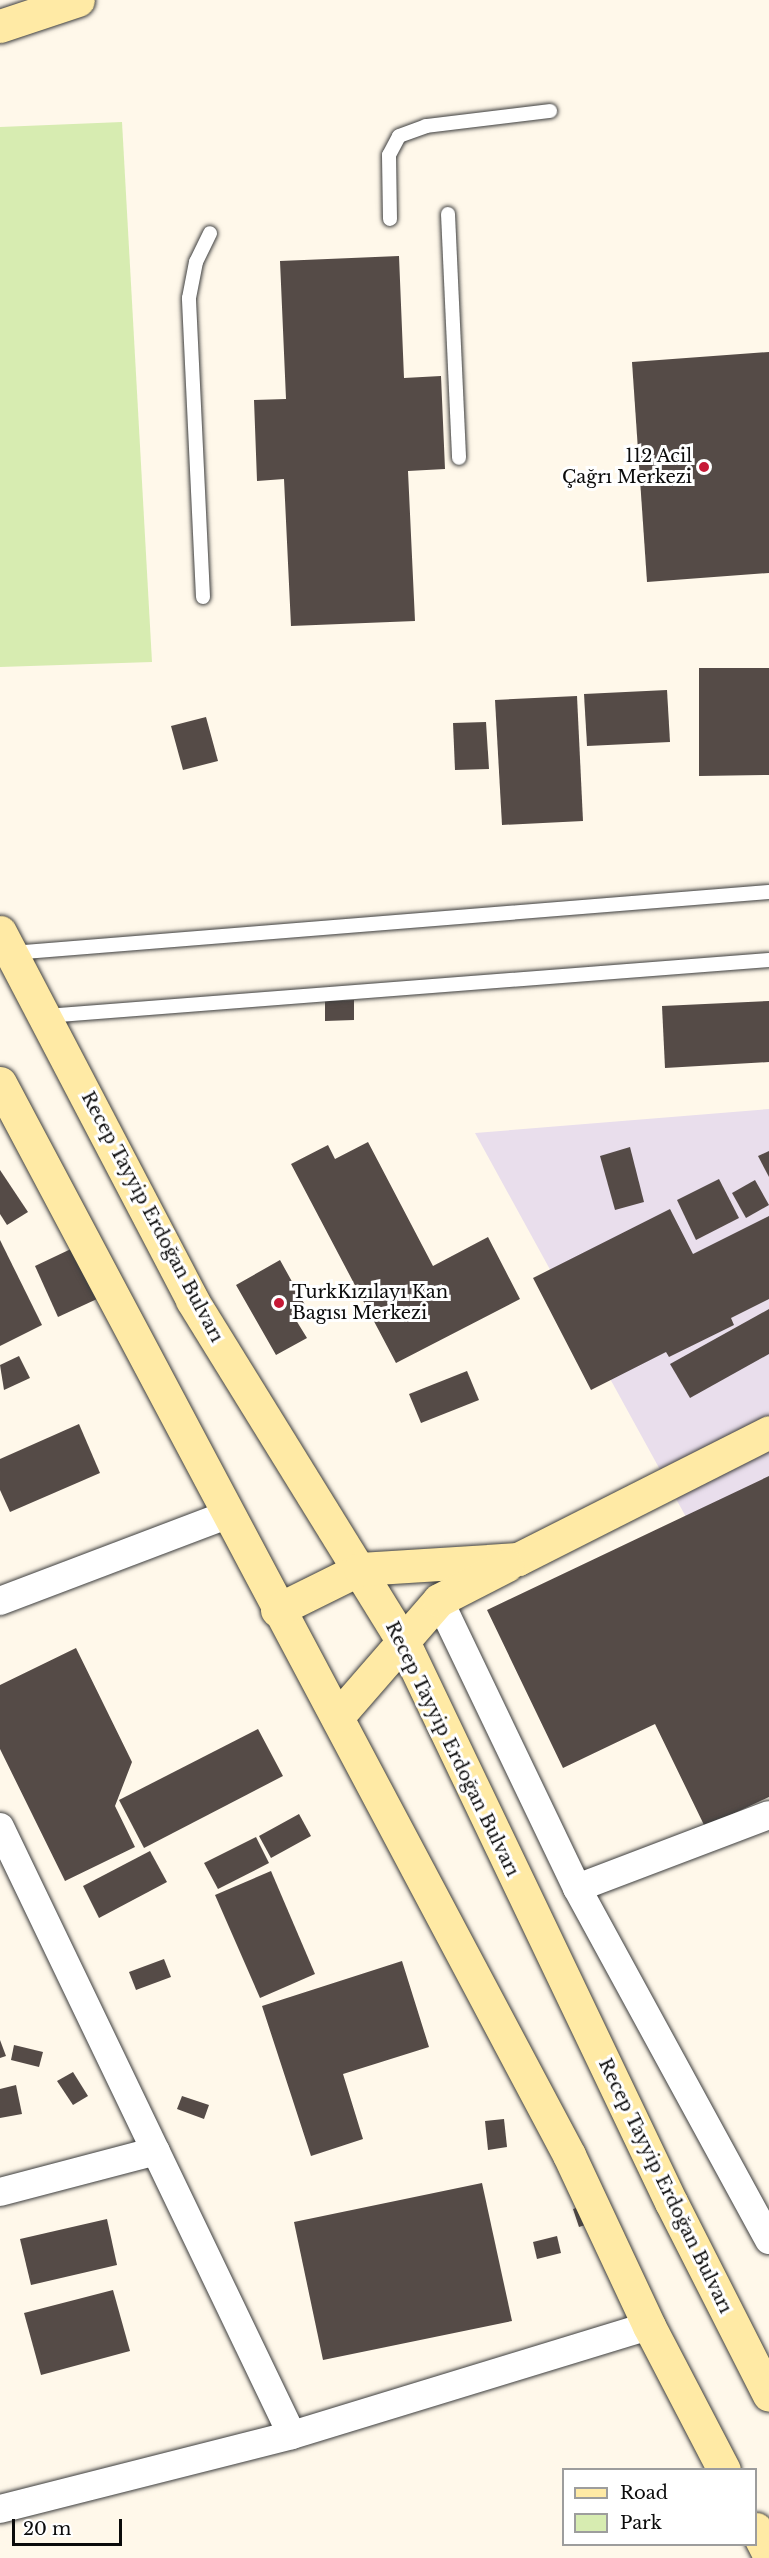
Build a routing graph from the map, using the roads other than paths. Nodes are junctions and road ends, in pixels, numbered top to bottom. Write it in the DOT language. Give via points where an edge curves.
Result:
graph roads {
  1 [pos="78,0"];
  2 [pos="0,26"];
  3 [pos="550,111"];
  4 [pos="448,214"];
  5 [pos="390,219"];
  6 [pos="210,233"];
  7 [pos="459,458"];
  8 [pos="203,597"];
  9 [pos="769,892"];
  10 [pos="6,943"];
  11 [pos="769,960"];
  12 [pos="46,1016"];
  13 [pos="0,1083"];
  14 [pos="769,1432"];
  15 [pos="226,1515"];
  16 [pos="518,1559"];
  17 [pos="360,1569"];
  18 [pos="440,1600"];
  19 [pos="0,1601"];
  20 [pos="277,1610"];
  21 [pos="403,1641"];
  22 [pos="339,1715"];
  23 [pos="769,1815"];
  24 [pos="0,1827"];
  25 [pos="577,1888"];
  26 [pos="156,2151"];
  27 [pos="0,2192"];
  28 [pos="769,2240"];
  29 [pos="649,2326"];
  30 [pos="769,2395"];
  31 [pos="292,2435"];
  32 [pos="723,2468"];
  33 [pos="0,2509"];
  34 [pos="757,2531"];
  35 [pos="769,2554"];
  1 -- 2 [label="main road"];
  3 -- 5 [label="lane" via="426,126 399,136 389,155"];
  4 -- 7 [label="lane"];
  6 -- 8 [label="lane" via="196,262 189,298"];
  9 -- 10 [label="lane"];
  10 -- 12 [label="main road, Recep Tayyip Erdoğan Bulvarı"];
  11 -- 12 [label="lane"];
  12 -- 17 [label="main road, Recep Tayyip Erdoğan Bulvarı" via="192,1300"];
  13 -- 15 [label="main road"];
  14 -- 16 [label="main road"];
  15 -- 19 [label="street"];
  15 -- 20 [label="main road"];
  16 -- 17 [label="main road"];
  16 -- 18 [label="main road"];
  17 -- 20 [label="main road"];
  17 -- 21 [label="main road, Recep Tayyip Erdoğan Bulvarı"];
  18 -- 21 [label="main road"];
  18 -- 25 [label="street"];
  20 -- 22 [label="main road"];
  21 -- 22 [label="main road"];
  21 -- 30 [label="main road, Recep Tayyip Erdoğan Bulvarı" via="660,2180"];
  22 -- 29 [label="main road" via="569,2155"];
  23 -- 25 [label="street"];
  24 -- 26 [label="street"];
  25 -- 28 [label="street"];
  26 -- 27 [label="street"];
  26 -- 31 [label="street"];
  29 -- 31 [label="street"];
  29 -- 32 [label="main road"];
  31 -- 33 [label="street"];
  34 -- 35 [label="main road"];
}
